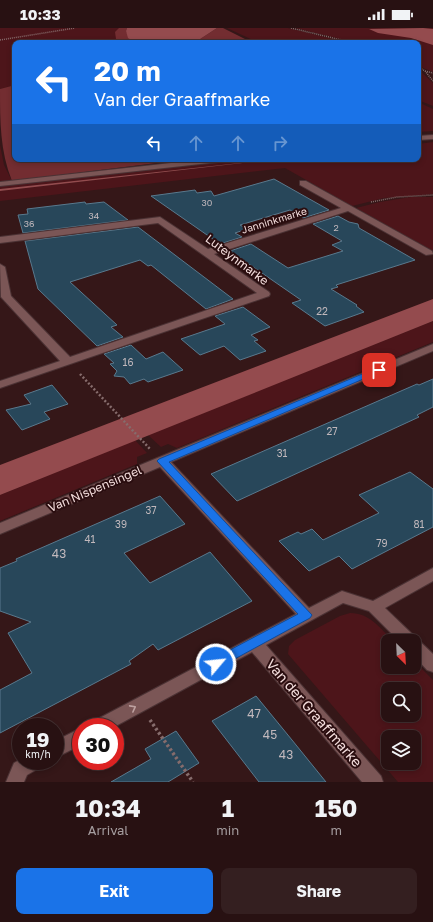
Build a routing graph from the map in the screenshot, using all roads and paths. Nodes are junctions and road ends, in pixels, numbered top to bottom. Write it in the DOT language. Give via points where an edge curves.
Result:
graph roads {
  1 [pos="74,28"];
  2 [pos="291,28"];
  3 [pos="0,40"];
  4 [pos="341,40"];
  5 [pos="421,69"];
  6 [pos="425,71"];
  7 [pos="433,73"];
  8 [pos="433,81"];
  9 [pos="433,137"];
  10 [pos="421,138"];
  11 [pos="201,162"];
  12 [pos="303,183"];
  13 [pos="0,184"];
  14 [pos="433,195"];
  15 [pos="349,208"];
  16 [pos="0,240"];
  17 [pos="206,253"];
  18 [pos="429,253"];
  19 [pos="0,267"];
  20 [pos="433,347"];
  21 [pos="68,362"];
  22 [pos="0,385"];
  23 [pos="148,446"];
  24 [pos="162,461"];
  25 [pos="0,529"];
  26 [pos="433,574"];
  27 [pos="374,607"];
  28 [pos="306,615"];
  29 [pos="402,634"];
  30 [pos="254,643"];
  31 [pos="421,653"];
  32 [pos="433,665"];
  33 [pos="140,705"];
  34 [pos="115,718"];
  35 [pos="20,770"];
  36 [pos="15,782"];
  37 [pos="193,782"];
  38 [pos="374,782"];
  1 -- 3 [label="path"];
  2 -- 4 [label="path"];
  5 -- 6 [label="path"];
  6 -- 7 [label="path"];
  6 -- 8 [label="path"];
  9 -- 10 [label="street"];
  11 -- 13 [label="street"];
  12 -- 15 [label="street, Janninkmarke"];
  14 -- 15 [label="path" via="386,199"];
  15 -- 17 [label="street, Janninkmarke"];
  15 -- 18 [label="street, Janninkmarke"];
  16 -- 17 [label="street, Luteynmarke" via="160,220"];
  17 -- 21 [label="street, Luteynmarke" via="265,294"];
  19 -- 21 [label="street" via="6,297"];
  20 -- 24 [label="street, Van Nispensingel"];
  21 -- 22 [label="street, Luteynmarke"];
  21 -- 23 [label="path"];
  24 -- 25 [label="street, Van Nispensingel"];
  24 -- 28 [label="street"];
  26 -- 27 [label="street"];
  27 -- 28 [label="street" via="342,597"];
  27 -- 29 [label="street"];
  28 -- 30 [label="street"];
  30 -- 33 [label="street"];
  30 -- 38 [label="street, Van der Graaffmarke"];
  31 -- 32 [label="street"];
  34 -- 33 [label="street, one-way"];
  33 -- 37 [label="path"];
  35 -- 36 [label="street"];
}
